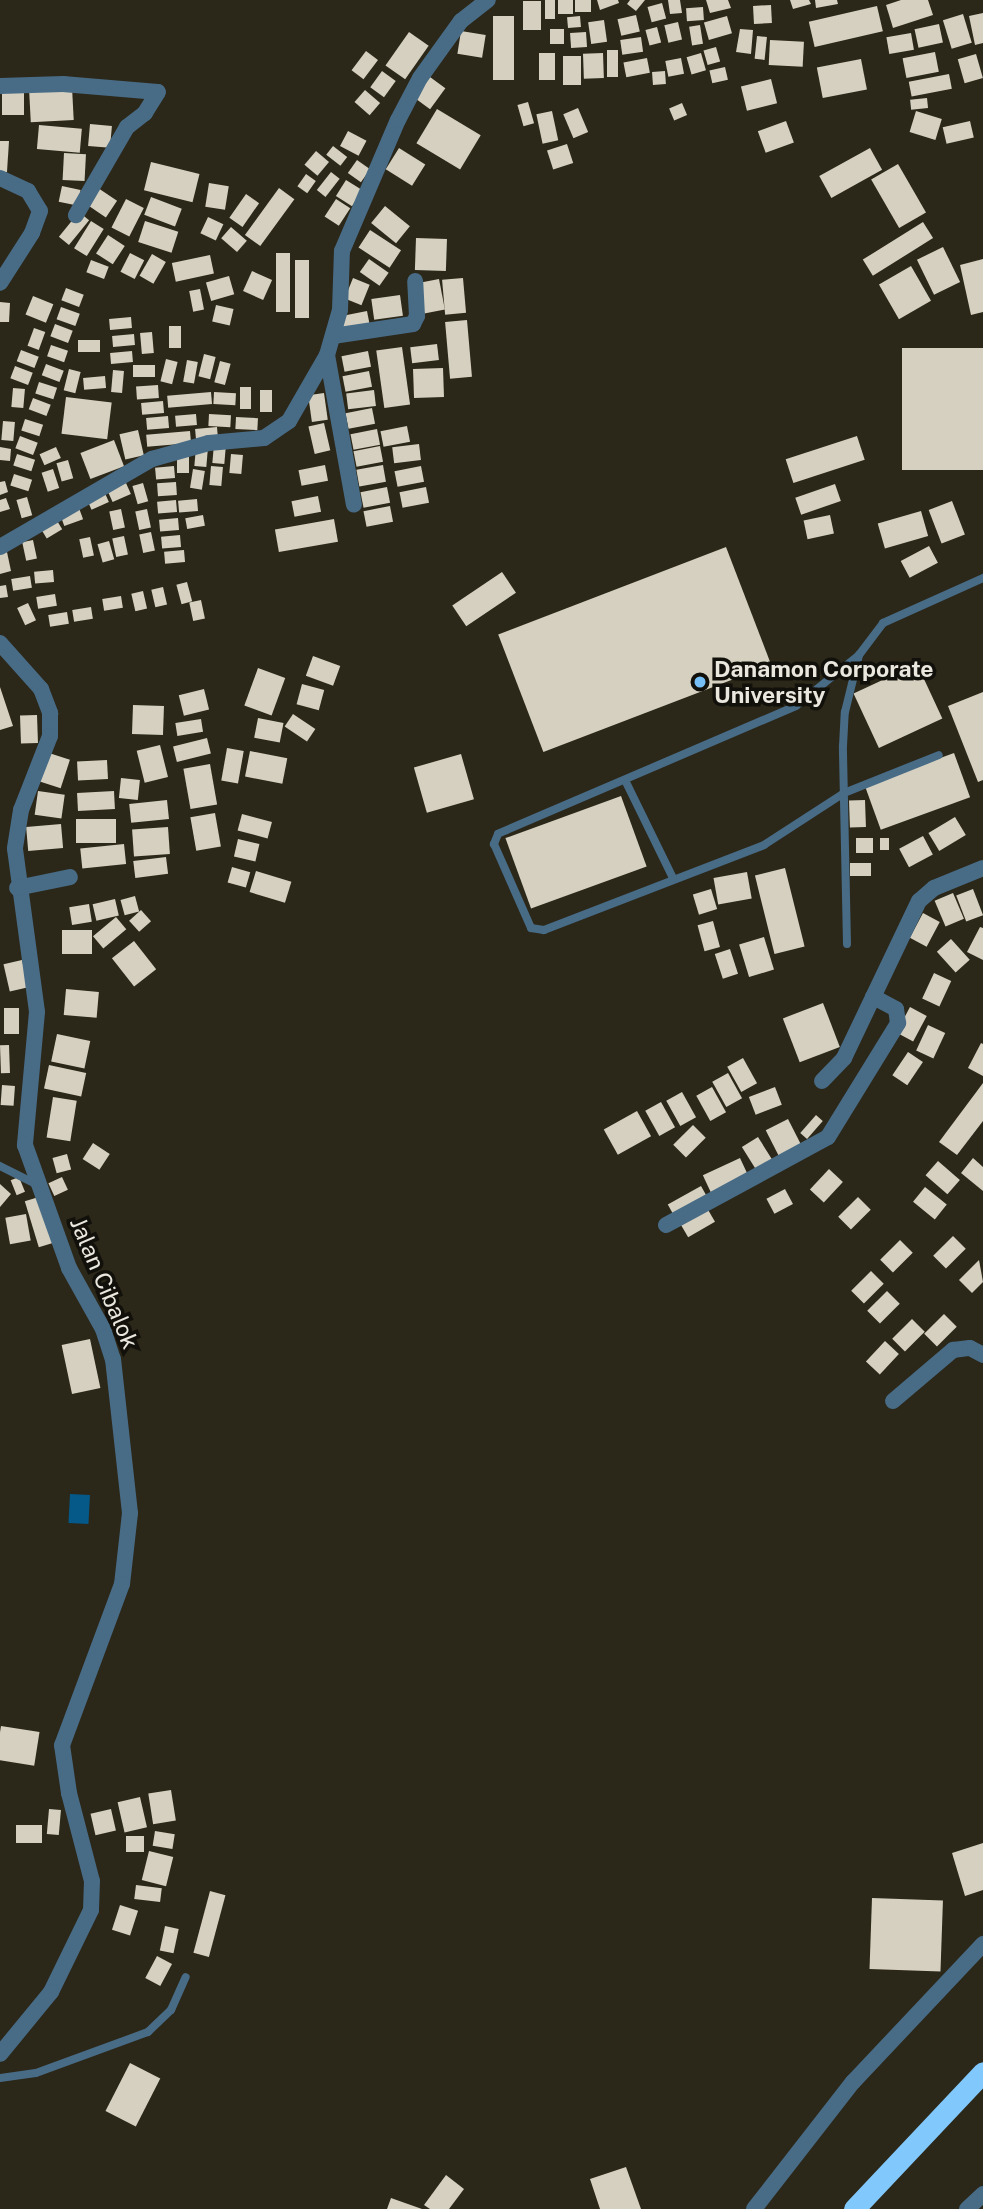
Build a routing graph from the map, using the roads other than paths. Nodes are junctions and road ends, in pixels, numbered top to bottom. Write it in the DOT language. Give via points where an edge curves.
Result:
graph roads {
  1 [pos="488,0"];
  2 [pos="0,86"];
  3 [pos="0,178"];
  4 [pos="76,215"];
  5 [pos="415,281"];
  6 [pos="0,282"];
  7 [pos="333,336"];
  8 [pos="327,355"];
  9 [pos="354,505"];
  10 [pos="0,547"];
  11 [pos="983,578"];
  12 [pos="0,643"];
  13 [pos="859,655"];
  14 [pos="939,755"];
  15 [pos="625,780"];
  16 [pos="844,793"];
  17 [pos="983,868"];
  18 [pos="70,877"];
  19 [pos="673,878"];
  20 [pos="17,888"];
  21 [pos="847,944"];
  22 [pos="873,997"];
  23 [pos="822,1081"];
  24 [pos="0,1166"];
  25 [pos="38,1185"];
  26 [pos="666,1225"];
  27 [pos="983,1355"];
  28 [pos="893,1401"];
  29 [pos="983,1944"];
  30 [pos="186,1977"];
  31 [pos="0,2054"];
  32 [pos="983,2072"];
  33 [pos="0,2078"];
  34 [pos="983,2194"];
  35 [pos="754,2209"];
  36 [pos="855,2209"];
  37 [pos="967,2209"];
  1 -- 7 [label="street" via="461,22 420,78 398,120 342,251 340,310"];
  2 -- 4 [label="street" via="72,84 158,92 145,113 127,127"];
  3 -- 6 [label="street" via="28,191 40,211 28,241"];
  5 -- 7 [label="street" via="417,316 413,324"];
  7 -- 8 [label="street"];
  8 -- 9 [label="street" via="340,406"];
  8 -- 10 [label="street" via="295,414 272,434 209,443 152,459"];
  11 -- 13 [label="lane" via="883,623"];
  12 -- 20 [label="street, Jalan Cibalok" via="41,689 50,713 50,736 17,829"];
  13 -- 15 [label="lane" via="796,706"];
  13 -- 16 [label="lane" via="845,712"];
  14 -- 16 [label="lane"];
  15 -- 19 [label="lane"];
  15 -- 19 [label="lane" via="495,836 494,844 529,926 544,930"];
  16 -- 19 [label="lane" via="764,845"];
  16 -- 21 [label="lane"];
  17 -- 22 [label="street" via="934,888 919,901"];
  18 -- 20 [label="street"];
  20 -- 25 [label="street, Jalan Cibalok" via="37,1002 24,1136"];
  22 -- 23 [label="street" via="844,1058"];
  22 -- 26 [label="street" via="896,1009 898,1023 828,1138"];
  24 -- 25 [label="lane"];
  25 -- 31 [label="street, Jalan Cibalok" via="69,1268 103,1329 113,1359 130,1531 122,1584 62,1745 69,1793 92,1881 91,1910 51,1992"];
  27 -- 28 [label="street" via="970,1348 953,1350"];
  29 -- 35 [label="street" via="853,2082"];
  30 -- 33 [label="lane" via="171,2010 148,2032 36,2073"];
  32 -- 36 [label="highway"];
  34 -- 37 [label="street"];
}
